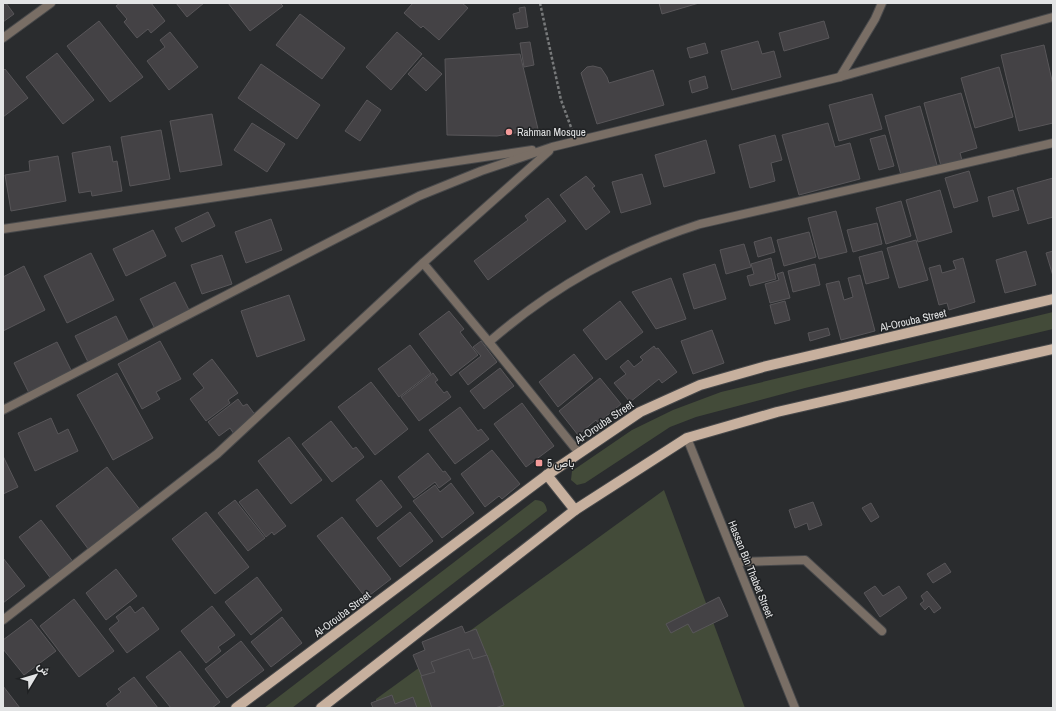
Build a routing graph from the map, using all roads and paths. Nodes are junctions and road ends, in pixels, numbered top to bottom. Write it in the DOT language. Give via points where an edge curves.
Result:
graph roads {
  1 [pos="51,3"];
  2 [pos="540,3"];
  3 [pos="882,3"];
  4 [pos="1053,17"];
  5 [pos="3,38"];
  6 [pos="840,77"];
  7 [pos="577,141"];
  8 [pos="1053,143"];
  9 [pos="552,147"];
  10 [pos="3,229"];
  11 [pos="423,263"];
  12 [pos="1053,300"];
  13 [pos="489,342"];
  14 [pos="1053,349"];
  15 [pos="3,410"];
  16 [pos="687,438"];
  17 [pos="579,453"];
  18 [pos="547,475"];
  19 [pos="575,510"];
  20 [pos="737,562"];
  21 [pos="3,620"];
  22 [pos="882,631"];
  23 [pos="236,708"];
  24 [pos="321,708"];
  25 [pos="795,708"];
  1 -- 5 [label="street"];
  2 -- 7 [label="path" via="561,100"];
  3 -- 6 [label="street"];
  4 -- 6 [label="street"];
  6 -- 7 [label="street"];
  7 -- 9 [label="street"];
  8 -- 13 [label="street" via="700,224 667,234 621,254 572,280 542,299"];
  9 -- 10 [label="street"];
  9 -- 11 [label="street"];
  9 -- 15 [label="street" via="481,171 419,196"];
  11 -- 13 [label="street"];
  11 -- 21 [label="street" via="217,454"];
  12 -- 17 [label="main road, Al-Orouba Street" via="763,367 700,385 640,412"];
  13 -- 17 [label="street"];
  14 -- 16 [label="main road" via="777,412"];
  16 -- 19 [label="main road"];
  16 -- 20 [label="street, Hassan Bin Thabet Street"];
  17 -- 18 [label="main road, Al-Orouba Street"];
  18 -- 19 [label="main road"];
  18 -- 23 [label="main road, Al-Orouba Street"];
  19 -- 24 [label="main road"];
  20 -- 22 [label="street" via="805,560"];
  20 -- 25 [label="street, Hassan Bin Thabet Street"];
}
